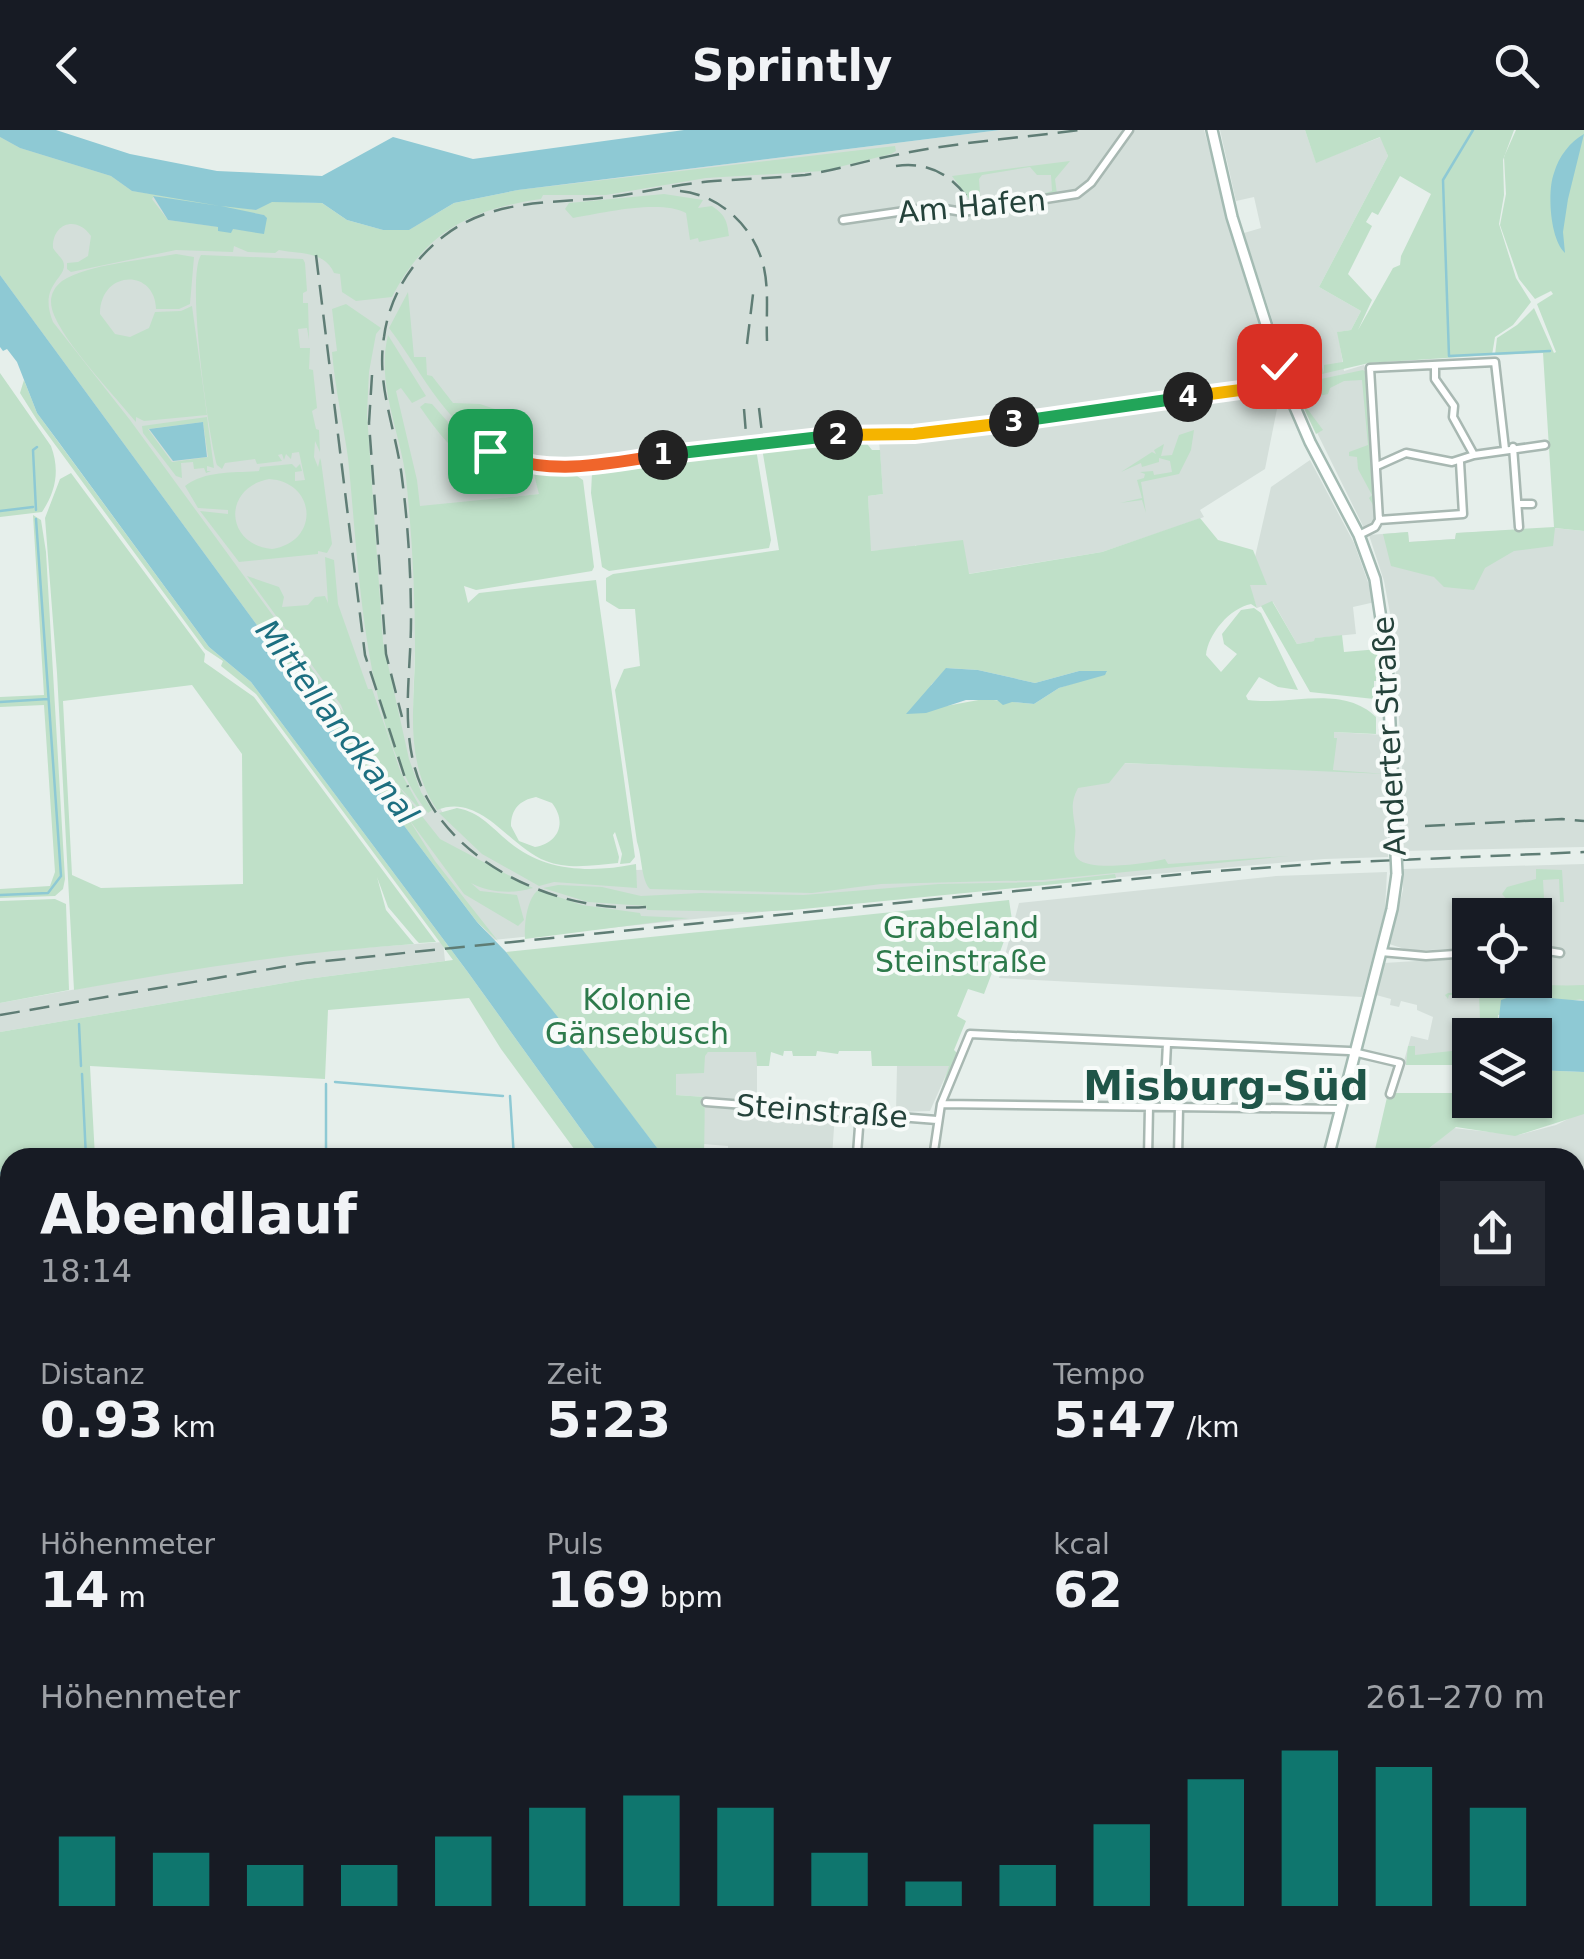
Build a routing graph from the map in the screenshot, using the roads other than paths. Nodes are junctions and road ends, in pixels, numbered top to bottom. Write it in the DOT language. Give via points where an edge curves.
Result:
graph roads {
  1 [pos="1129,130"];
  2 [pos="1212,130"];
  3 [pos="843,220"];
  4 [pos="1434,366"];
  5 [pos="1285,384"];
  6 [pos="1546,445"];
  7 [pos="1509,448"];
  8 [pos="490,451"];
  9 [pos="1474,455"];
  10 [pos="1460,462"];
  11 [pos="1376,467"];
  12 [pos="1518,504"];
  13 [pos="1532,504"];
  14 [pos="1379,520"];
  15 [pos="1519,527"];
  16 [pos="1359,535"];
  17 [pos="1381,952"];
  18 [pos="1552,952"];
  19 [pos="1452,954"];
  20 [pos="1560,954"];
  21 [pos="1167,1043"];
  22 [pos="1355,1052"];
  23 [pos="1390,1094"];
  24 [pos="706,1102"];
  25 [pos="941,1104"];
  26 [pos="1149,1106"];
  27 [pos="1164,1106"];
  28 [pos="1179,1107"];
  29 [pos="1340,1110"];
  30 [pos="860,1113"];
  31 [pos="937,1120"];
  32 [pos="857,1148"];
  33 [pos="934,1148"];
  34 [pos="1148,1148"];
  35 [pos="1178,1148"];
  36 [pos="1330,1148"];
  1 -- 3 [label="street, Am Hafen" via="1077,194 963,212 932,207"];
  2 -- 5 [label="main road, Anderter Straße"];
  4 -- 7 [label="street" via="1494,362"];
  4 -- 9 [label="street"];
  4 -- 11 [label="street" via="1370,368"];
  5 -- 8 [label="street" via="972,428 810,436 584,467 530,464"];
  5 -- 16 [label="main road, Anderter Straße"];
  6 -- 7 [label="street"];
  7 -- 9 [label="street"];
  7 -- 12 [label="street"];
  9 -- 10 [label="street"];
  10 -- 11 [label="street" via="1406,453"];
  10 -- 14 [label="street" via="1463,514"];
  11 -- 14 [label="street"];
  12 -- 13 [label="street"];
  12 -- 15 [label="street"];
  14 -- 16 [label="street"];
  16 -- 17 [label="main road, Anderter Straße, bridge" via="1385,630 1394,754 1395,898"];
  17 -- 19 [label="street"];
  17 -- 22 [label="main road, Anderter Straße"];
  18 -- 20 [label="street"];
  21 -- 22 [label="street"];
  21 -- 25 [label="street" via="972,1034"];
  21 -- 27 [label="street"];
  22 -- 23 [label="street" via="1400,1062"];
  22 -- 29 [label="main road, Anderter Straße"];
  24 -- 30 [label="street, Steinstraße"];
  25 -- 26 [label="street"];
  25 -- 31 [label="street"];
  26 -- 27 [label="street"];
  26 -- 34 [label="street"];
  27 -- 28 [label="street"];
  28 -- 29 [label="street"];
  28 -- 35 [label="street"];
  29 -- 36 [label="main road, Anderter Straße"];
  30 -- 31 [label="street, Steinstraße"];
  30 -- 32 [label="street"];
  31 -- 33 [label="street"];
}
